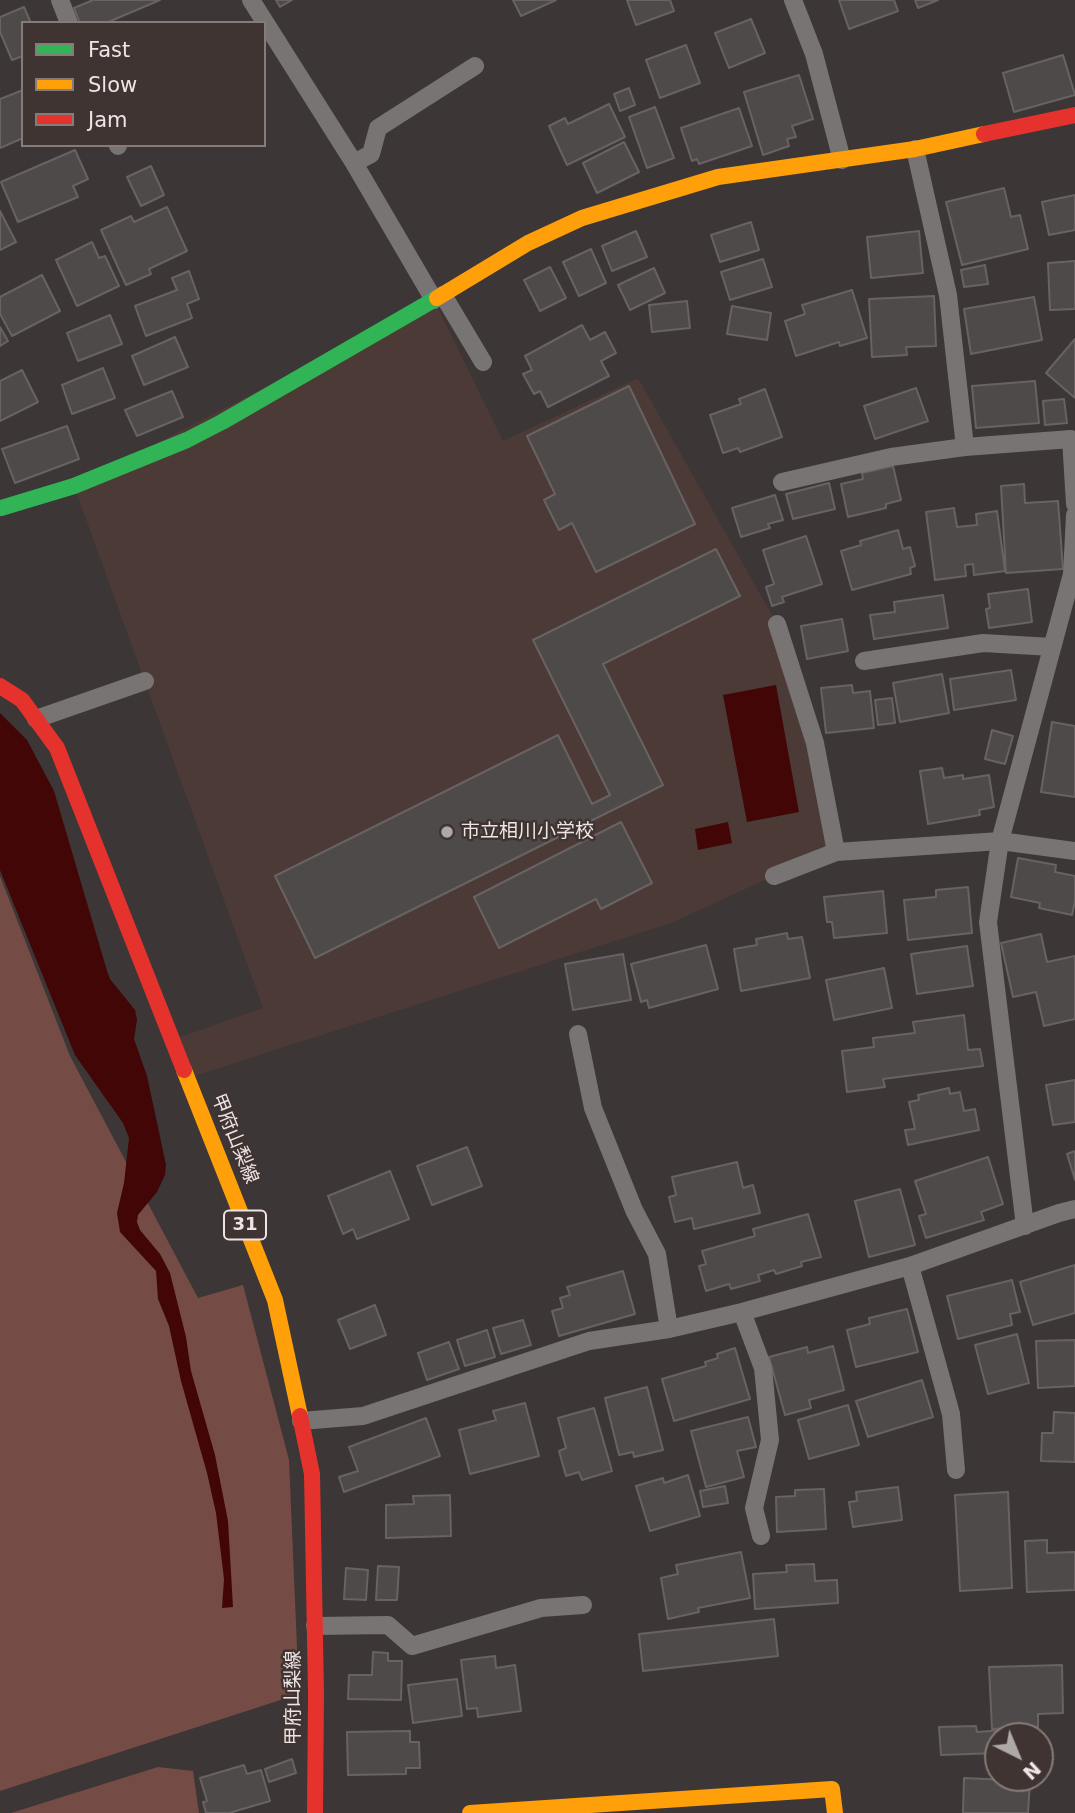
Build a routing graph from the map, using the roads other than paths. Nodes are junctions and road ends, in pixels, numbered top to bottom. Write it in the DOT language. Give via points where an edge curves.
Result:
graph roads {
  1 [pos="60,0"];
  2 [pos="251,0"];
  3 [pos="793,0"];
  4 [pos="68,21"];
  5 [pos="264,21"];
  6 [pos="266,24"];
  7 [pos="475,66"];
  8 [pos="1075,115"];
  9 [pos="915,149"];
  10 [pos="842,160"];
  11 [pos="354,163"];
  12 [pos="438,298"];
  13 [pos="484,362"];
  14 [pos="965,447"];
  15 [pos="782,482"];
  16 [pos="1075,504"];
  17 [pos="1,508"];
  18 [pos="1075,515"];
  19 [pos="777,624"];
  20 [pos="1052,647"];
  21 [pos="864,661"];
  22 [pos="145,681"];
  23 [pos="0,686"];
  24 [pos="36,719"];
  25 [pos="1000,841"];
  26 [pos="1075,851"];
  27 [pos="836,852"];
  28 [pos="774,876"];
  29 [pos="578,1034"];
  30 [pos="1075,1209"];
  31 [pos="1025,1226"];
  32 [pos="910,1266"];
  33 [pos="743,1312"];
  34 [pos="669,1329"];
  35 [pos="301,1421"];
  36 [pos="956,1470"];
  37 [pos="761,1536"];
  38 [pos="583,1605"];
  39 [pos="315,1626"];
  40 [pos="517,1811"];
  41 [pos="315,1813"];
  42 [pos="470,1813"];
  43 [pos="835,1813"];
  1 -- 4 [label="lane"];
  2 -- 5 [label="lane"];
  3 -- 10 [label="lane" via="814,54"];
  6 -- 11 [label="lane"];
  7 -- 11 [label="lane" via="378,128 372,154"];
  8 -- 9 [label="street"];
  9 -- 10 [label="street"];
  9 -- 14 [label="lane" via="948,295"];
  10 -- 12 [label="street" via="719,177 582,218 528,243"];
  11 -- 12 [label="lane"];
  12 -- 13 [label="lane"];
  12 -- 17 [label="street" via="187,440 74,486"];
  14 -- 15 [label="lane" via="891,457"];
  14 -- 16 [label="lane" via="1071,439"];
  18 -- 20 [label="lane" via="1072,574"];
  19 -- 27 [label="lane" via="815,743"];
  20 -- 21 [label="lane" via="983,643"];
  20 -- 25 [label="lane"];
  22 -- 24 [label="lane"];
  23 -- 24 [label="street, 甲府山梨線 / 31" via="22,700"];
  24 -- 35 [label="street, 甲府山梨線 / 31" via="57,748 275,1300"];
  25 -- 26 [label="lane"];
  25 -- 27 [label="lane"];
  25 -- 31 [label="lane" via="988,922"];
  27 -- 28 [label="lane"];
  29 -- 34 [label="lane" via="593,1108 657,1254"];
  30 -- 31 [label="lane"];
  31 -- 32 [label="lane"];
  32 -- 33 [label="lane"];
  32 -- 36 [label="lane" via="951,1414"];
  33 -- 34 [label="lane"];
  33 -- 37 [label="lane" via="763,1368 770,1440 754,1508"];
  34 -- 35 [label="lane" via="589,1342 362,1416"];
  35 -- 39 [label="street, 甲府山梨線 / 31" via="312,1474"];
  38 -- 39 [label="lane" via="541,1608 412,1646 388,1625"];
  39 -- 41 [label="street, 甲府山梨線 / 31"];
  40 -- 42 [label="street"];
  40 -- 43 [label="street" via="832,1789"];
}
